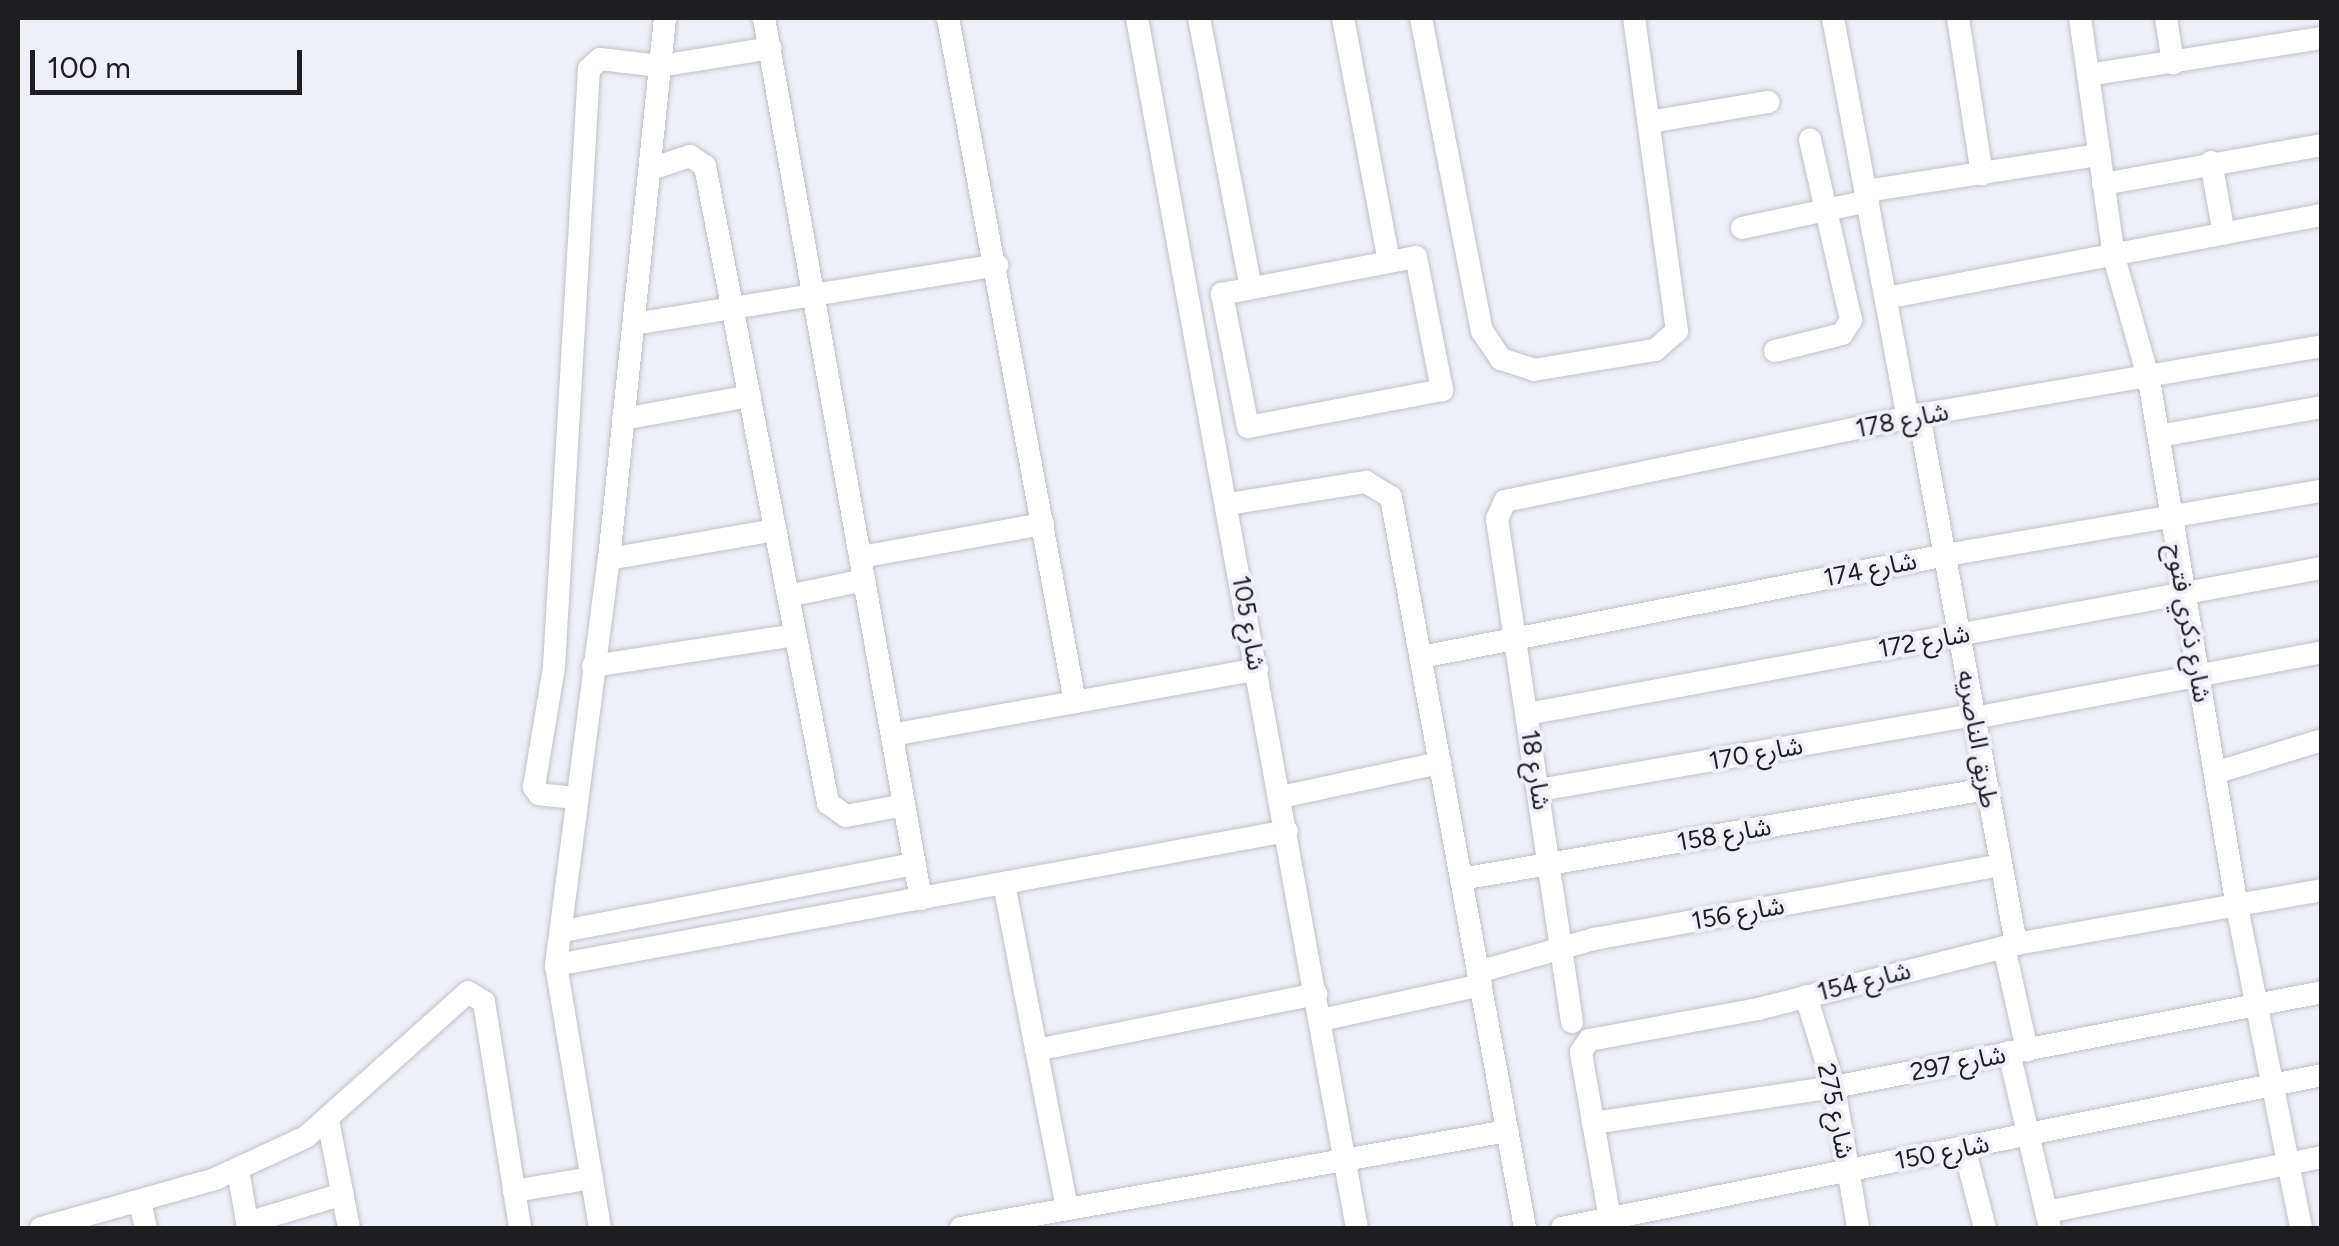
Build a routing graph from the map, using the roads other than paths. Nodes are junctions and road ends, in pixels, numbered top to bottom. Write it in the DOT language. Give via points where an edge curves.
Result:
graph roads {
  1 [pos="666,18"];
  2 [pos="764,18"];
  3 [pos="948,18"];
  4 [pos="1138,18"];
  5 [pos="1199,18"];
  6 [pos="1343,18"];
  7 [pos="1421,18"];
  8 [pos="1634,18"];
  9 [pos="1833,18"];
  10 [pos="1958,18"];
  11 [pos="2080,18"];
  12 [pos="2166,18"];
  13 [pos="2322,38"];
  14 [pos="771,48"];
  15 [pos="2172,63"];
  16 [pos="660,66"];
  17 [pos="2088,75"];
  18 [pos="1768,102"];
  19 [pos="1648,122"];
  20 [pos="1810,140"];
  21 [pos="2322,145"];
  22 [pos="2099,155"];
  23 [pos="2211,162"];
  24 [pos="651,169"];
  25 [pos="1982,174"];
  26 [pos="2103,184"];
  27 [pos="1867,196"];
  28 [pos="1826,210"];
  29 [pos="2322,215"];
  30 [pos="1742,228"];
  31 [pos="2224,234"];
  32 [pos="2114,257"];
  33 [pos="1389,261"];
  34 [pos="996,265"];
  35 [pos="1251,287"];
  36 [pos="814,296"];
  37 [pos="1886,298"];
  38 [pos="733,308"];
  39 [pos="634,324"];
  40 [pos="2322,346"];
  41 [pos="1774,350"];
  42 [pos="2149,380"];
  43 [pos="750,396"];
  44 [pos="2322,407"];
  45 [pos="1914,416"];
  46 [pos="623,420"];
  47 [pos="2159,436"];
  48 [pos="2322,492"];
  49 [pos="1228,504"];
  50 [pos="2171,518"];
  51 [pos="1496,519"];
  52 [pos="1043,524"];
  53 [pos="775,530"];
  54 [pos="1946,554"];
  55 [pos="609,559"];
  56 [pos="862,568"];
  57 [pos="2322,568"];
  58 [pos="2182,592"];
  59 [pos="788,596"];
  60 [pos="1959,634"];
  61 [pos="796,635"];
  62 [pos="1515,639"];
  63 [pos="2322,652"];
  64 [pos="1421,657"];
  65 [pos="593,666"];
  66 [pos="1258,669"];
  67 [pos="2197,680"];
  68 [pos="1075,702"];
  69 [pos="1527,714"];
  70 [pos="1974,717"];
  71 [pos="892,734"];
  72 [pos="2322,740"];
  73 [pos="1440,763"];
  74 [pos="2218,772"];
  75 [pos="1988,789"];
  76 [pos="1539,790"];
  77 [pos="1281,796"];
  78 [pos="575,798"];
  79 [pos="904,805"];
  80 [pos="1287,831"];
  81 [pos="915,864"];
  82 [pos="1550,864"];
  83 [pos="2002,865"];
  84 [pos="1461,878"];
  85 [pos="1004,884"];
  86 [pos="2322,890"];
  87 [pos="921,899"];
  88 [pos="2237,907"];
  89 [pos="563,932"];
  90 [pos="2010,946"];
  91 [pos="1562,952"];
  92 [pos="556,965"];
  93 [pos="1480,979"];
  94 [pos="2322,992"];
  95 [pos="1316,994"];
  96 [pos="1806,996"];
  97 [pos="2260,1003"];
  98 [pos="1321,1020"];
  99 [pos="1572,1022"];
  100 [pos="1036,1050"];
  101 [pos="2018,1051"];
  102 [pos="2322,1075"];
  103 [pos="2274,1084"];
  104 [pos="1834,1087"];
  105 [pos="328,1120"];
  106 [pos="1593,1123"];
  107 [pos="1507,1130"];
  108 [pos="2028,1135"];
  109 [pos="1964,1148"];
  110 [pos="2322,1157"];
  111 [pos="1345,1158"];
  112 [pos="2288,1162"];
  113 [pos="238,1170"];
  114 [pos="1848,1171"];
  115 [pos="592,1178"];
  116 [pos="514,1190"];
  117 [pos="344,1194"];
  118 [pos="140,1202"];
  119 [pos="1067,1209"];
  120 [pos="1610,1219"];
  121 [pos="2048,1220"];
  122 [pos="248,1226"];
  123 [pos="44,1228"];
  124 [pos="146,1228"];
  125 [pos="349,1228"];
  126 [pos="520,1228"];
  127 [pos="600,1228"];
  128 [pos="961,1228"];
  129 [pos="1358,1228"];
  130 [pos="1526,1228"];
  131 [pos="1562,1228"];
  132 [pos="1858,1228"];
  133 [pos="1985,1228"];
  134 [pos="2301,1228"];
  1 -- 16 [label="street"];
  2 -- 14 [label="street"];
  3 -- 34 [label="street"];
  4 -- 49 [label="street, شارع 105"];
  5 -- 35 [label="street"];
  6 -- 33 [label="street"];
  7 -- 19 [label="street" via="1482,331 1495,354 1512,365 1534,370 1655,350 1677,331"];
  8 -- 19 [label="street"];
  9 -- 27 [label="street, طريق الناصريه"];
  10 -- 25 [label="street"];
  11 -- 17 [label="street, شارع ذكري فتوح"];
  12 -- 15 [label="street"];
  13 -- 15 [label="street"];
  14 -- 16 [label="street"];
  14 -- 36 [label="street"];
  15 -- 17 [label="street"];
  16 -- 24 [label="street"];
  16 -- 78 [label="street" via="600,60 589,69 554,667 534,787 539,794"];
  17 -- 22 [label="street, شارع ذكري فتوح"];
  18 -- 19 [label="street"];
  20 -- 28 [label="street"];
  21 -- 23 [label="street"];
  22 -- 25 [label="street"];
  22 -- 26 [label="street, شارع ذكري فتوح"];
  23 -- 26 [label="street"];
  23 -- 31 [label="street"];
  24 -- 38 [label="street" via="690,156 702,160"];
  24 -- 39 [label="street"];
  25 -- 27 [label="street"];
  26 -- 32 [label="street, شارع ذكري فتوح"];
  27 -- 28 [label="street"];
  27 -- 37 [label="street, طريق الناصريه"];
  28 -- 30 [label="street"];
  28 -- 41 [label="street" via="1850,326 1836,336"];
  29 -- 31 [label="street"];
  31 -- 32 [label="street"];
  32 -- 37 [label="street"];
  32 -- 42 [label="street, شارع ذكري فتوح"];
  33 -- 35 [label="street"];
  33 -- 35 [label="street" via="1419,260 1443,384 1438,394 1248,427 1220,298"];
  34 -- 36 [label="street"];
  34 -- 52 [label="street"];
  36 -- 38 [label="street"];
  36 -- 56 [label="street"];
  37 -- 45 [label="street, طريق الناصريه"];
  38 -- 39 [label="street"];
  38 -- 43 [label="street"];
  39 -- 46 [label="street"];
  40 -- 42 [label="street, شارع 178"];
  42 -- 45 [label="street, شارع 178"];
  42 -- 47 [label="street, شارع ذكري فتوح"];
  43 -- 46 [label="street"];
  43 -- 53 [label="street"];
  44 -- 47 [label="street"];
  45 -- 51 [label="street, شارع 178" via="1510,499"];
  45 -- 54 [label="street, طريق الناصريه"];
  46 -- 55 [label="street"];
  47 -- 50 [label="street, شارع ذكري فتوح"];
  48 -- 50 [label="street, شارع 174"];
  49 -- 64 [label="street" via="1366,482 1386,489"];
  49 -- 66 [label="street, شارع 105"];
  50 -- 54 [label="street, شارع 174"];
  50 -- 58 [label="street, شارع ذكري فتوح"];
  51 -- 62 [label="street, شارع 18"];
  52 -- 56 [label="street"];
  52 -- 68 [label="street"];
  53 -- 55 [label="street"];
  53 -- 59 [label="street"];
  54 -- 60 [label="street, طريق الناصريه"];
  54 -- 62 [label="street, شارع 174"];
  55 -- 65 [label="street"];
  56 -- 59 [label="street"];
  56 -- 71 [label="street"];
  57 -- 58 [label="street, شارع 172"];
  58 -- 60 [label="street, شارع 172"];
  58 -- 67 [label="street, شارع ذكري فتوح"];
  59 -- 61 [label="street"];
  60 -- 69 [label="street, شارع 172"];
  60 -- 70 [label="street, طريق الناصريه"];
  61 -- 65 [label="street"];
  61 -- 79 [label="street" via="828,803 846,816"];
  62 -- 64 [label="street, شارع 174"];
  62 -- 69 [label="street, شارع 18"];
  63 -- 67 [label="street, شارع 170"];
  64 -- 73 [label="street"];
  65 -- 78 [label="street"];
  66 -- 68 [label="street"];
  66 -- 77 [label="street, شارع 105"];
  67 -- 70 [label="street, شارع 170"];
  67 -- 74 [label="street, شارع ذكري فتوح"];
  68 -- 71 [label="street"];
  69 -- 76 [label="street, شارع 18"];
  70 -- 75 [label="street, طريق الناصريه"];
  70 -- 76 [label="street, شارع 170"];
  71 -- 79 [label="street"];
  72 -- 74 [label="street"];
  73 -- 77 [label="street"];
  73 -- 84 [label="street"];
  74 -- 88 [label="street, شارع ذكري فتوح"];
  75 -- 82 [label="street, شارع 158"];
  75 -- 83 [label="street, طريق الناصريه"];
  76 -- 82 [label="street, شارع 18"];
  77 -- 80 [label="street, شارع 105"];
  78 -- 89 [label="street"];
  79 -- 81 [label="street"];
  80 -- 85 [label="street"];
  80 -- 95 [label="street, شارع 105"];
  81 -- 87 [label="street"];
  81 -- 89 [label="street"];
  82 -- 84 [label="street, شارع 158"];
  82 -- 91 [label="street, شارع 18"];
  83 -- 90 [label="street, طريق الناصريه"];
  83 -- 91 [label="street, شارع 156" via="1594,939"];
  84 -- 93 [label="street"];
  85 -- 87 [label="street"];
  85 -- 100 [label="street"];
  86 -- 88 [label="street, شارع 154"];
  87 -- 92 [label="street"];
  88 -- 90 [label="street, شارع 154"];
  88 -- 97 [label="street, شارع ذكري فتوح"];
  89 -- 92 [label="street"];
  90 -- 96 [label="street, شارع 154"];
  90 -- 101 [label="street, طريق الناصريه"];
  91 -- 93 [label="street, شارع 156"];
  91 -- 99 [label="street, شارع 18"];
  92 -- 115 [label="street"];
  93 -- 98 [label="street, شارع 156"];
  93 -- 107 [label="street"];
  94 -- 97 [label="street, شارع 297"];
  95 -- 98 [label="street, شارع 105"];
  95 -- 100 [label="street"];
  96 -- 104 [label="street, شارع 275"];
  96 -- 106 [label="street, شارع 154" via="1586,1042 1581,1052"];
  97 -- 101 [label="street, شارع 297"];
  97 -- 103 [label="street, شارع ذكري فتوح"];
  98 -- 111 [label="street, شارع 105"];
  100 -- 119 [label="street"];
  101 -- 104 [label="street, شارع 297"];
  101 -- 108 [label="street, طريق الناصريه"];
  102 -- 103 [label="street, شارع 150"];
  103 -- 108 [label="street, شارع 150"];
  103 -- 112 [label="street, شارع ذكري فتوح"];
  104 -- 106 [label="street, شارع 297"];
  104 -- 114 [label="street, شارع 275"];
  105 -- 113 [label="street"];
  105 -- 116 [label="street" via="396,1062 456,997 475,994 484,1002"];
  105 -- 117 [label="street"];
  106 -- 120 [label="street, شارع 154"];
  107 -- 111 [label="street"];
  107 -- 130 [label="street"];
  108 -- 109 [label="street, شارع 150"];
  108 -- 121 [label="street, طريق الناصريه"];
  109 -- 114 [label="street, شارع 150"];
  109 -- 133 [label="street"];
  110 -- 112 [label="street"];
  111 -- 119 [label="street"];
  111 -- 129 [label="street, شارع 105"];
  112 -- 121 [label="street"];
  112 -- 134 [label="street, شارع ذكري فتوح"];
  113 -- 118 [label="street"];
  113 -- 122 [label="street"];
  114 -- 120 [label="street, شارع 150"];
  114 -- 132 [label="street, شارع 275"];
  115 -- 116 [label="street"];
  115 -- 127 [label="street"];
  116 -- 126 [label="street"];
  117 -- 122 [label="street"];
  117 -- 125 [label="street"];
  118 -- 123 [label="street"];
  118 -- 124 [label="street"];
  119 -- 128 [label="street"];
  120 -- 131 [label="street, شارع 150"];
}
